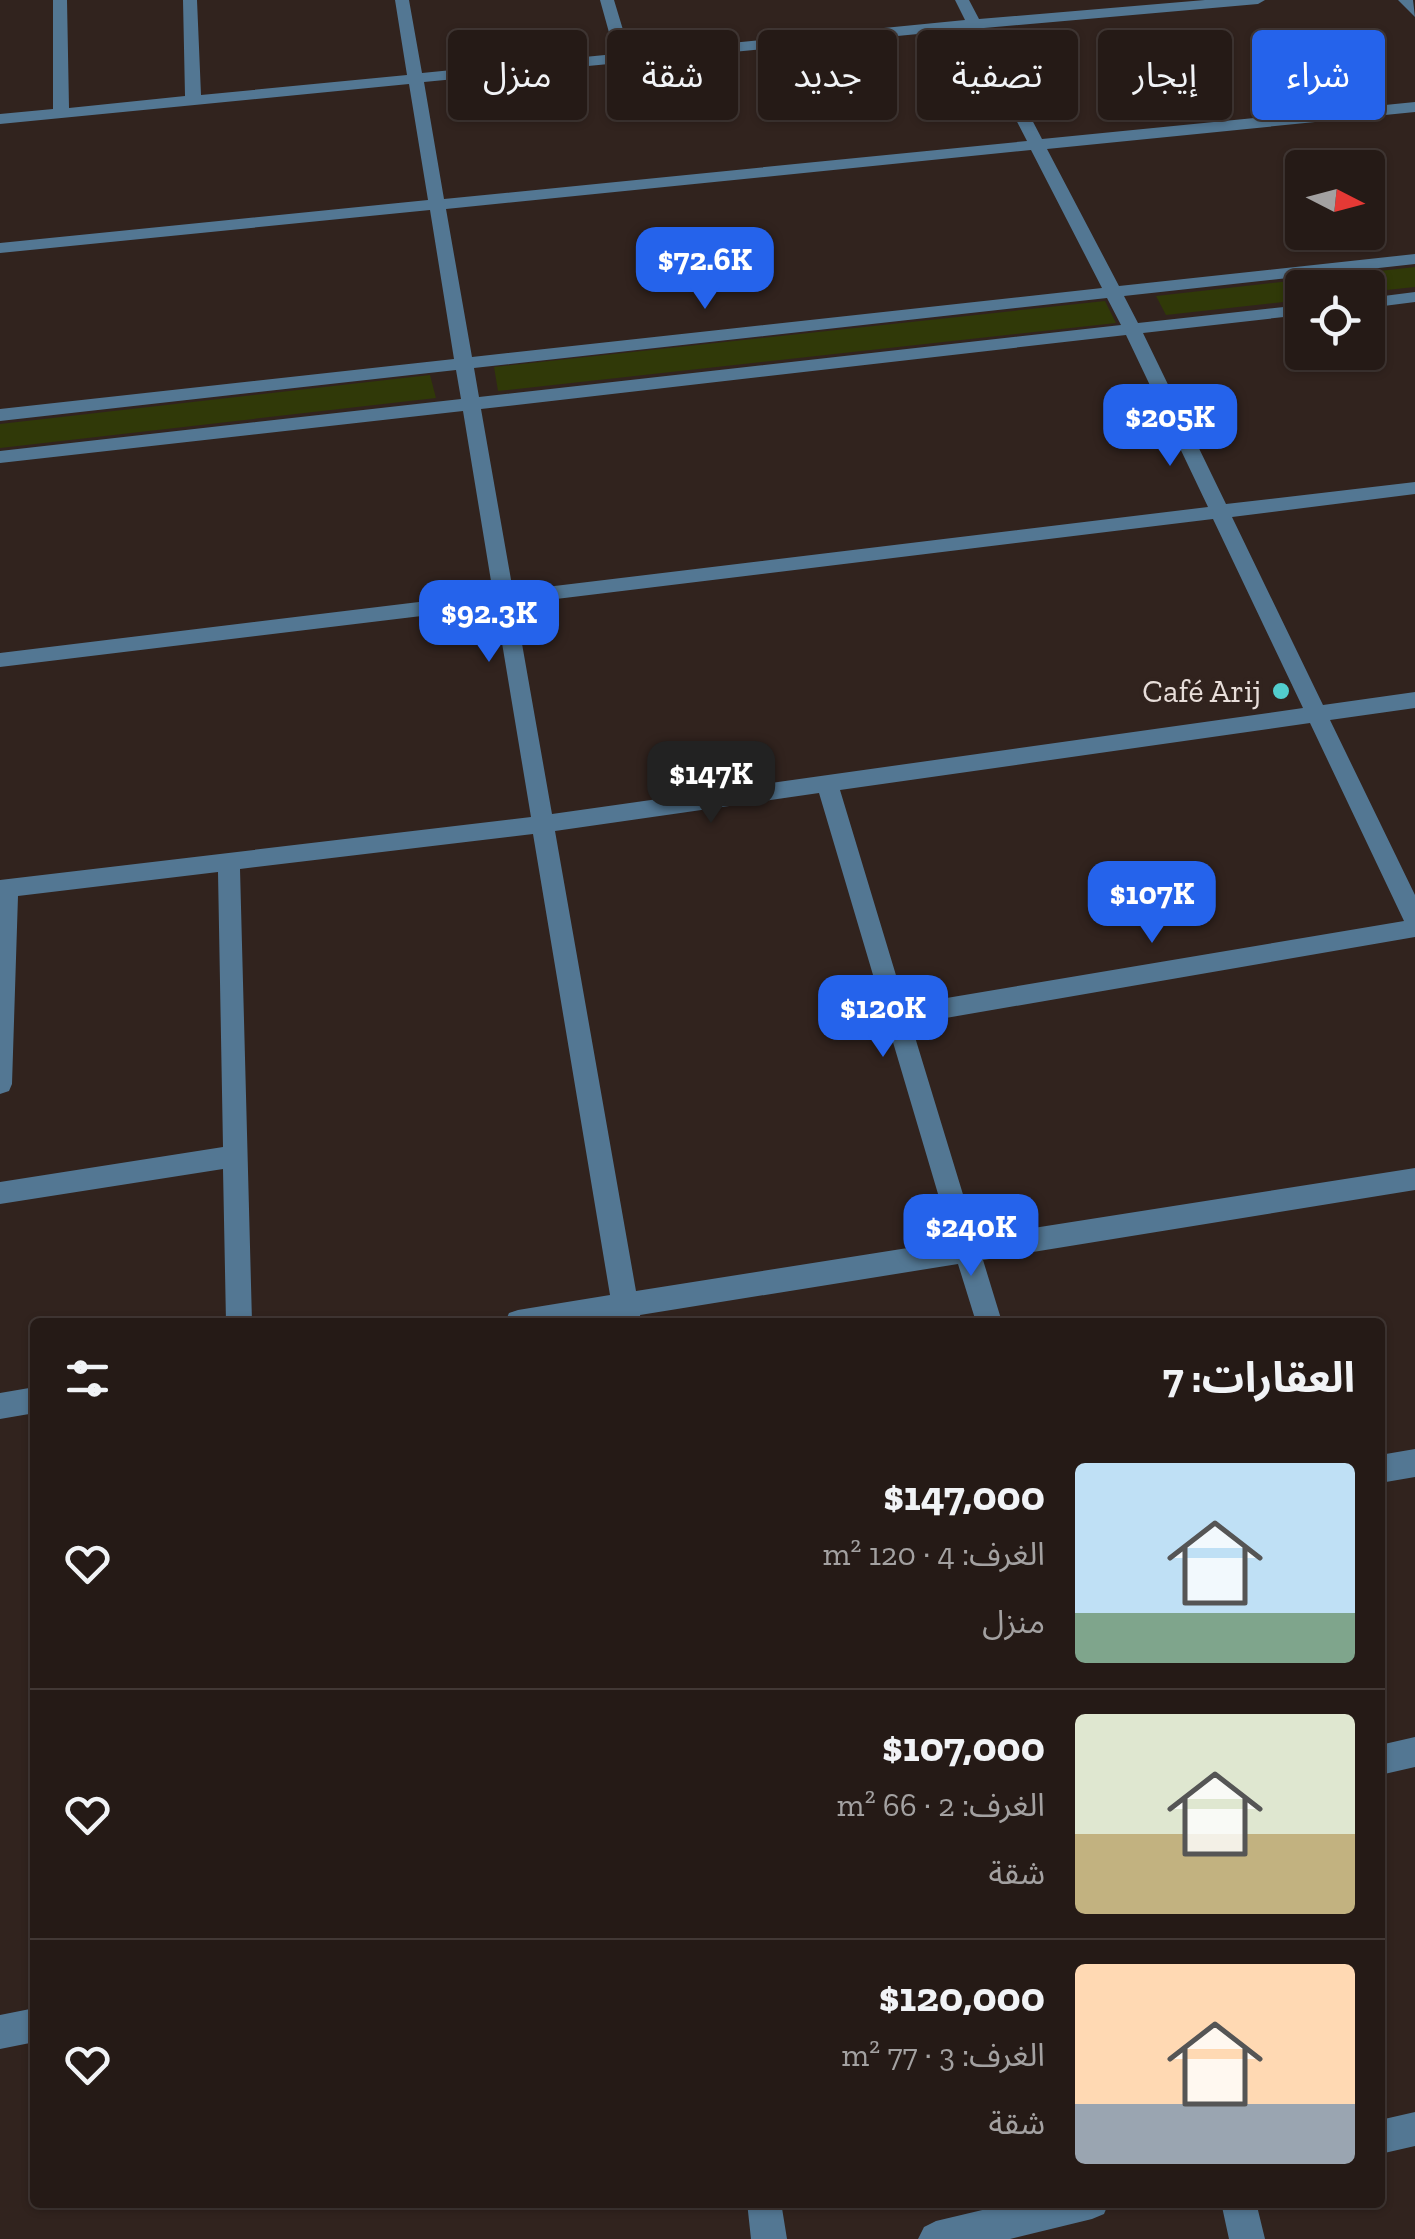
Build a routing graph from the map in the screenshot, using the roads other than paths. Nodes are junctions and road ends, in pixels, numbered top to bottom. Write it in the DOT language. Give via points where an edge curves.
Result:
graph roads {
  1 [pos="60,0"];
  2 [pos="190,0"];
  3 [pos="402,0"];
  4 [pos="606,0"];
  5 [pos="962,0"];
  6 [pos="1258,0"];
  7 [pos="1405,0"];
  8 [pos="1235,1"];
  9 [pos="1136,5"];
  10 [pos="1415,12"];
  11 [pos="974,24"];
  12 [pos="615,30"];
  13 [pos="738,47"];
  14 [pos="607,60"];
  15 [pos="414,78"];
  16 [pos="193,100"];
  17 [pos="1415,107"];
  18 [pos="61,112"];
  19 [pos="0,118"];
  20 [pos="1035,143"];
  21 [pos="436,205"];
  22 [pos="0,248"];
  23 [pos="1415,259"];
  24 [pos="1112,292"];
  25 [pos="1415,297"];
  26 [pos="1385,301"];
  27 [pos="1285,312"];
  28 [pos="1132,329"];
  29 [pos="463,362"];
  30 [pos="470,403"];
  31 [pos="0,415"];
  32 [pos="0,457"];
  33 [pos="1415,488"];
  34 [pos="1216,512"];
  35 [pos="504,601"];
  36 [pos="0,660"];
  37 [pos="1415,700"];
  38 [pos="1318,713"];
  39 [pos="828,784"];
  40 [pos="543,824"];
  41 [pos="229,864"];
  42 [pos="4,888"];
  43 [pos="1415,919"];
  44 [pos="1415,928"];
  45 [pos="898,1016"];
  46 [pos="0,1084"];
  47 [pos="235,1156"];
  48 [pos="1415,1179"];
  49 [pos="0,1193"];
  50 [pos="968,1250"];
  51 [pos="627,1314"];
  52 [pos="239,1318"];
  53 [pos="572,1318"];
  54 [pos="988,1318"];
  55 [pos="30,1401"];
  56 [pos="0,1406"];
  57 [pos="1415,1463"];
  58 [pos="1385,1468"];
  59 [pos="1415,1752"];
  60 [pos="1385,1759"];
  61 [pos="30,2026"];
  62 [pos="0,2032"];
  63 [pos="1415,2130"];
  64 [pos="1385,2136"];
  65 [pos="765,2208"];
  66 [pos="1067,2208"];
  67 [pos="1239,2208"];
  68 [pos="770,2239"];
  69 [pos="936,2239"];
  70 [pos="1247,2239"];
  1 -- 18 [label="street"];
  2 -- 16 [label="street"];
  3 -- 15 [label="street"];
  4 -- 12 [label="street"];
  5 -- 11 [label="street"];
  6 -- 8 [label="street"];
  7 -- 10 [label="street"];
  8 -- 9 [label="street"];
  9 -- 11 [label="street"];
  11 -- 13 [label="street"];
  11 -- 20 [label="street"];
  14 -- 15 [label="street"];
  15 -- 16 [label="street"];
  15 -- 21 [label="street"];
  16 -- 18 [label="street"];
  17 -- 20 [label="street"];
  18 -- 19 [label="street"];
  20 -- 21 [label="street"];
  20 -- 24 [label="street"];
  21 -- 22 [label="street"];
  21 -- 29 [label="street"];
  23 -- 24 [label="street"];
  24 -- 28 [label="street"];
  24 -- 29 [label="street"];
  25 -- 26 [label="street"];
  27 -- 28 [label="street"];
  28 -- 30 [label="street"];
  28 -- 34 [label="street"];
  29 -- 30 [label="street"];
  29 -- 31 [label="street"];
  30 -- 32 [label="street"];
  30 -- 35 [label="street"];
  33 -- 34 [label="street"];
  34 -- 35 [label="street"];
  34 -- 38 [label="street"];
  35 -- 36 [label="street"];
  35 -- 40 [label="street"];
  37 -- 38 [label="street"];
  38 -- 39 [label="street"];
  38 -- 43 [label="street"];
  39 -- 40 [label="street"];
  39 -- 45 [label="street"];
  40 -- 41 [label="street"];
  40 -- 51 [label="street"];
  41 -- 42 [label="street"];
  41 -- 47 [label="street"];
  42 -- 46 [label="street"];
  44 -- 45 [label="street"];
  45 -- 50 [label="street"];
  47 -- 49 [label="street"];
  47 -- 52 [label="street"];
  48 -- 50 [label="street"];
  50 -- 51 [label="street"];
  50 -- 54 [label="street"];
  51 -- 53 [label="street"];
  55 -- 56 [label="street"];
  57 -- 58 [label="street"];
  59 -- 60 [label="street"];
  61 -- 62 [label="street"];
  63 -- 64 [label="street"];
  65 -- 68 [label="street"];
  66 -- 69 [label="street"];
  67 -- 70 [label="street"];
}
